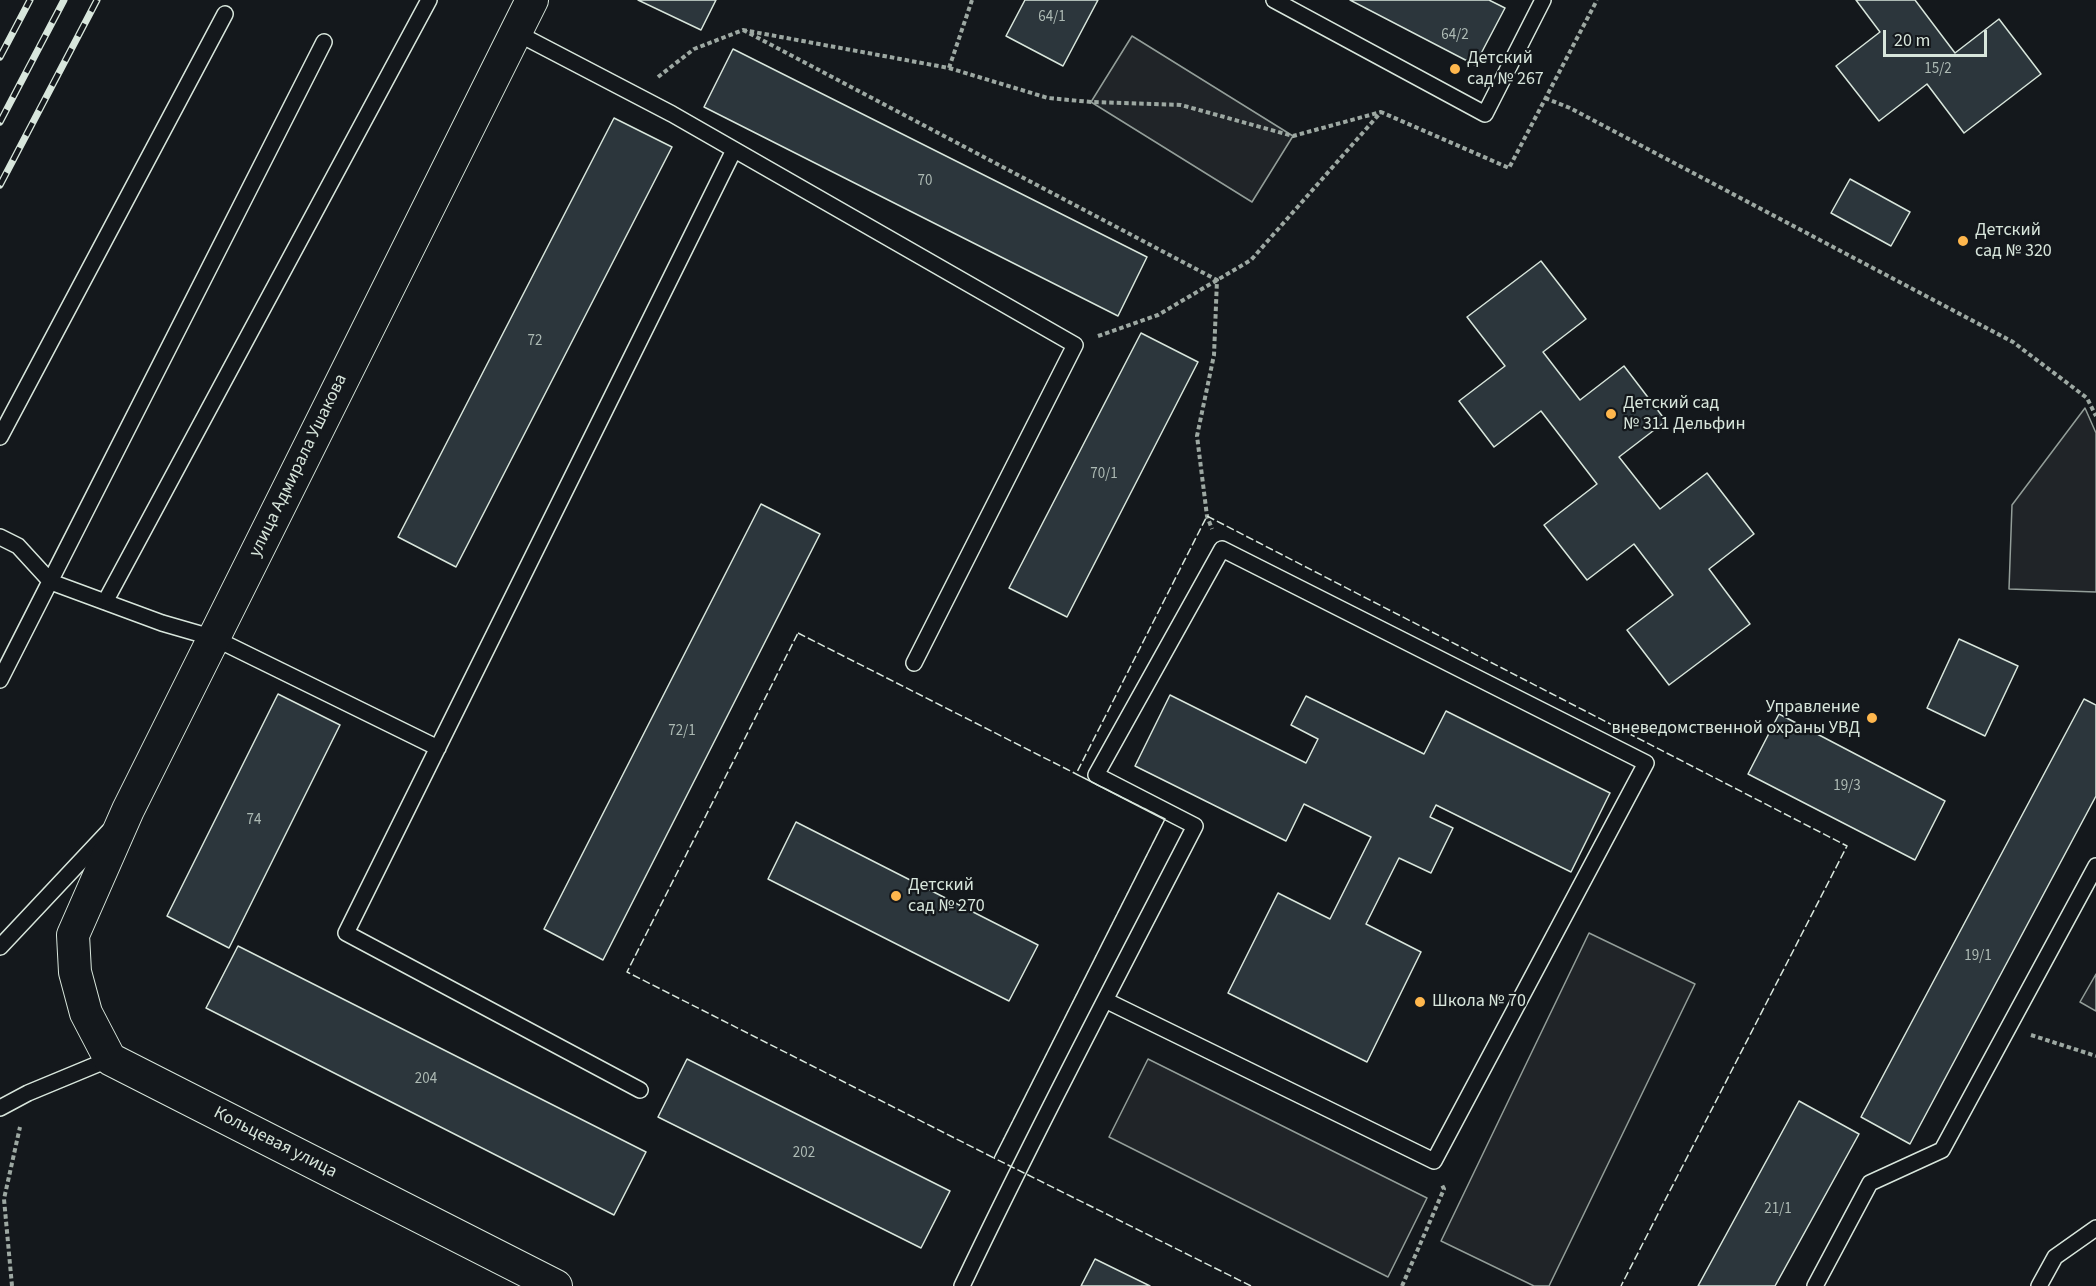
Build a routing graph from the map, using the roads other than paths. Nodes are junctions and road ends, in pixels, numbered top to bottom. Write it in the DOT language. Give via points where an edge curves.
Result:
graph roads {
  1 [pos="429,0"];
  2 [pos="532,0"];
  3 [pos="1274,0"];
  4 [pos="1543,0"];
  5 [pos="225,14"];
  6 [pos="516,33"];
  7 [pos="324,42"];
  8 [pos="734,150"];
  9 [pos="0,437"];
  10 [pos="0,537"];
  11 [pos="51,582"];
  12 [pos="105,602"];
  13 [pos="214,638"];
  14 [pos="914,663"];
  15 [pos="0,680"];
  16 [pos="438,748"];
  17 [pos="128,810"];
  18 [pos="2096,866"];
  19 [pos="0,947"];
  20 [pos="1105,1000"];
  21 [pos="110,1059"];
  22 [pos="640,1090"];
  23 [pos="0,1108"];
  24 [pos="2096,1228"];
  25 [pos="556,1286"];
  26 [pos="962,1286"];
  27 [pos="1815,1286"];
  28 [pos="2039,1286"];
  1 -- 12 [label="lane"];
  2 -- 6 [label="street, улица Адмирала Ушакова"];
  3 -- 4 [label="lane" via="1485,114"];
  5 -- 9 [label="lane"];
  6 -- 8 [label="lane"];
  6 -- 13 [label="street, улица Адмирала Ушакова"];
  7 -- 11 [label="lane"];
  8 -- 14 [label="lane" via="1075,345"];
  8 -- 16 [label="lane"];
  10 -- 11 [label="lane" via="18,546"];
  11 -- 12 [label="lane"];
  11 -- 15 [label="lane"];
  12 -- 13 [label="lane"];
  13 -- 16 [label="lane"];
  13 -- 17 [label="street, улица Адмирала Ушакова"];
  16 -- 22 [label="lane" via="346,933"];
  17 -- 19 [label="lane"];
  17 -- 21 [label="street, улица Адмирала Ушакова" via="73,936 75,972 86,1013"];
  18 -- 27 [label="lane" via="1942,1150 1870,1183"];
  20 -- 20 [label="lane" via="1195,826 1096,775 1222,549 1646,764 1434,1161"];
  20 -- 26 [label="lane"];
  21 -- 23 [label="lane"];
  21 -- 25 [label="street, Кольцевая улица"];
  24 -- 28 [label="lane" via="2055,1257"];
}
